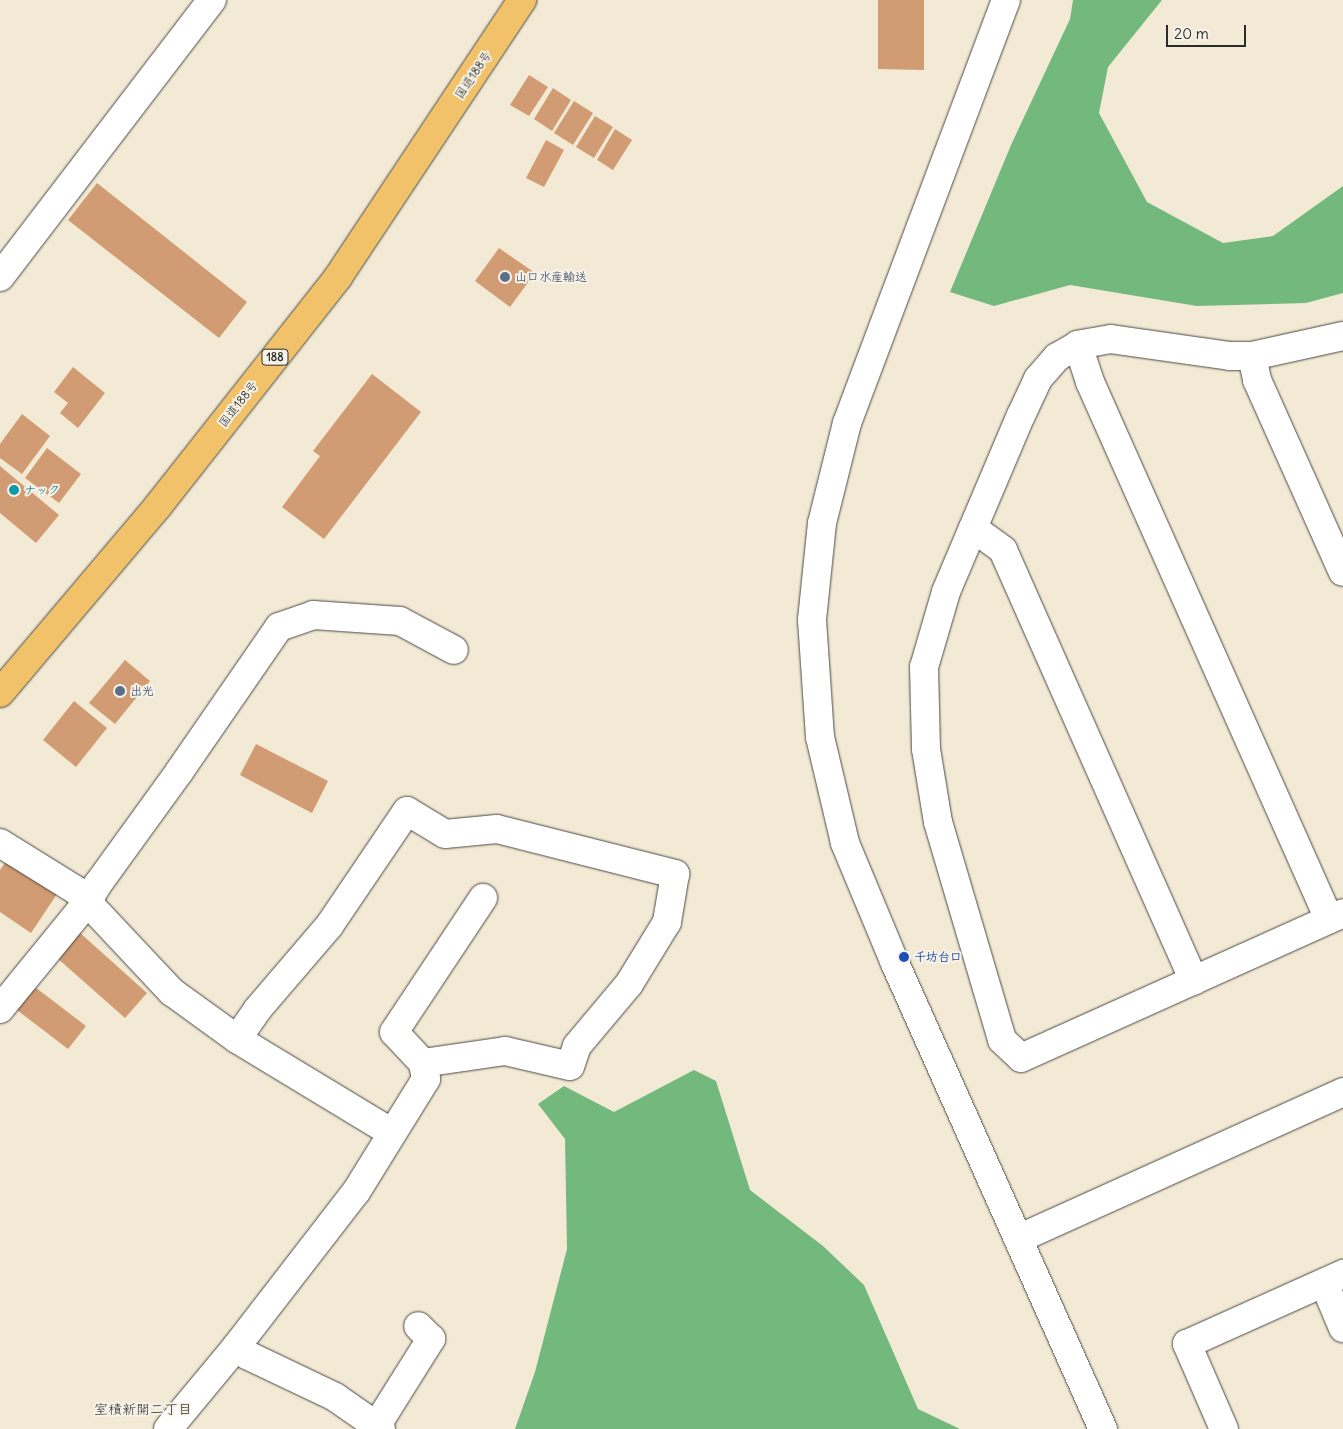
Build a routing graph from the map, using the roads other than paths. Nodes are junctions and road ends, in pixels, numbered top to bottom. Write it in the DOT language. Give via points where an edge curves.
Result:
graph roads {
  1 [pos="212,0"];
  2 [pos="522,0"];
  3 [pos="1006,0"];
  4 [pos="0,277"];
  5 [pos="1343,336"];
  6 [pos="1078,345"];
  7 [pos="1252,356"];
  8 [pos="973,528"];
  9 [pos="1343,572"];
  10 [pos="454,650"];
  11 [pos="0,693"];
  12 [pos="0,843"];
  13 [pos="482,898"];
  14 [pos="88,901"];
  15 [pos="1336,916"];
  16 [pos="1194,981"];
  17 [pos="0,1009"];
  18 [pos="237,1039"];
  19 [pos="423,1063"];
  20 [pos="1343,1092"];
  21 [pos="392,1133"];
  22 [pos="1018,1239"];
  23 [pos="1333,1278"];
  24 [pos="418,1326"];
  25 [pos="1343,1328"];
  26 [pos="236,1347"];
  27 [pos="379,1427"];
  28 [pos="168,1429"];
  29 [pos="1103,1429"];
  30 [pos="1224,1429"];
  1 -- 4 [label="street"];
  2 -- 11 [label="highway, 国道188号 / 188" via="338,277 158,506"];
  3 -- 22 [label="street" via="847,423 822,523 812,620 820,737 844,843"];
  5 -- 7 [label="street"];
  6 -- 7 [label="street" via="1111,339 1230,356"];
  6 -- 8 [label="street" via="1057,357 1038,378"];
  6 -- 15 [label="street" via="1090,382"];
  7 -- 9 [label="street" via="1257,380"];
  8 -- 16 [label="street" via="1003,550"];
  8 -- 16 [label="street" via="946,592 924,667 926,749 938,822 1002,1040 1021,1058"];
  10 -- 14 [label="street" via="400,621 313,615 279,628"];
  12 -- 14 [label="street"];
  13 -- 19 [label="street" via="394,1032"];
  14 -- 17 [label="street"];
  14 -- 18 [label="street" via="172,992"];
  15 -- 16 [label="street"];
  18 -- 19 [label="street" via="257,1010 329,926 408,812 445,834 497,829 675,874 667,922 629,984 577,1046 570,1066 505,1050"];
  18 -- 21 [label="street"];
  19 -- 21 [label="street" via="426,1079"];
  20 -- 22 [label="street"];
  21 -- 26 [label="street" via="356,1192"];
  22 -- 29 [label="street"];
  23 -- 25 [label="street"];
  23 -- 30 [label="street" via="1187,1344"];
  24 -- 27 [label="street" via="431,1339"];
  26 -- 27 [label="street" via="335,1397"];
  26 -- 28 [label="street"];
}
